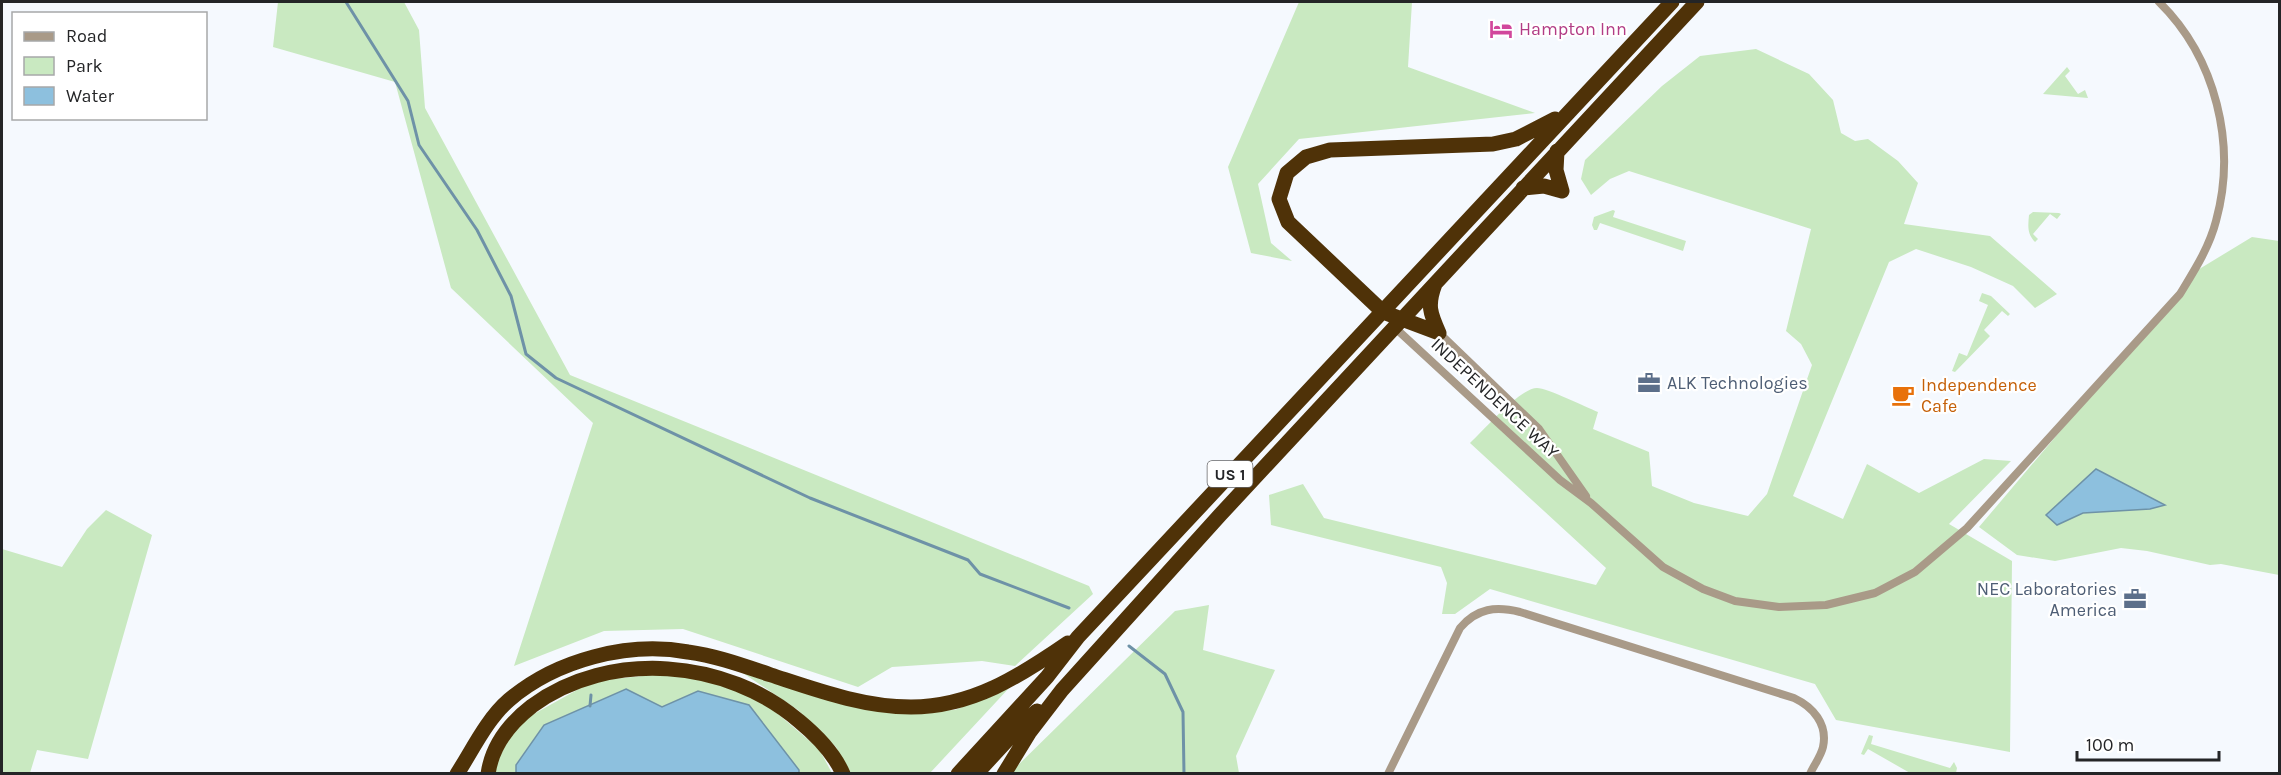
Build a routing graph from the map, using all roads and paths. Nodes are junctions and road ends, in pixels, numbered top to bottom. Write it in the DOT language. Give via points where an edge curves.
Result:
graph roads {
  1 [pos="1672,2"];
  2 [pos="1697,2"];
  3 [pos="2159,2"];
  4 [pos="1563,115"];
  5 [pos="1557,151"];
  6 [pos="1523,188"];
  7 [pos="1435,283"];
  8 [pos="1383,312"];
  9 [pos="1398,323"];
  10 [pos="1439,333"];
  11 [pos="1591,503"];
  12 [pos="1078,637"];
  13 [pos="1062,690"];
  14 [pos="457,774"];
  15 [pos="488,774"];
  16 [pos="843,774"];
  17 [pos="958,774"];
  18 [pos="976,774"];
  19 [pos="1004,774"];
  20 [pos="1388,774"];
  21 [pos="1810,774"];
  1 -- 4 [label="highway, US 1"];
  2 -- 5 [label="highway, US 1"];
  3 -- 11 [label="street, INDEPENDENCE WAY" via="2192,44 2217,100 2224,174 2206,250 2180,294 1967,528 1915,572 1875,593 1826,605 1779,607 1735,601 1693,584 1663,567"];
  4 -- 8 [label="highway, US 1"];
  4 -- 8 [label="highway" via="1516,139 1493,144 1330,150 1306,157 1287,173 1279,199 1288,222"];
  5 -- 6 [label="highway, US 1"];
  5 -- 6 [label="highway" via="1556,170 1562,191 1544,186"];
  6 -- 7 [label="highway, US 1"];
  7 -- 9 [label="highway, US 1"];
  7 -- 10 [label="highway" via="1429,300"];
  8 -- 9 [label="highway"];
  8 -- 12 [label="highway, US 1"];
  9 -- 10 [label="highway"];
  9 -- 11 [label="street, INDEPENDENCE WAY" via="1560,480"];
  9 -- 13 [label="highway, US 1"];
  10 -- 11 [label="street, INDEPENDENCE WAY" via="1539,429"];
  12 -- 14 [label="highway" via="1018,677 984,694 914,707 846,699 686,651 623,651 595,657 536,681 509,701 492,718"];
  12 -- 17 [label="highway, US 1" via="1047,677"];
  13 -- 18 [label="highway, US 1" via="1023,723"];
  13 -- 19 [label="highway"];
  15 -- 16 [label="highway" via="502,737 521,714 546,695 613,672 644,668 684,670 756,692 809,729"];
  20 -- 21 [label="street" via="1460,628 1479,611 1492,608 1520,612 1807,704 1823,729 1823,747"];
}
